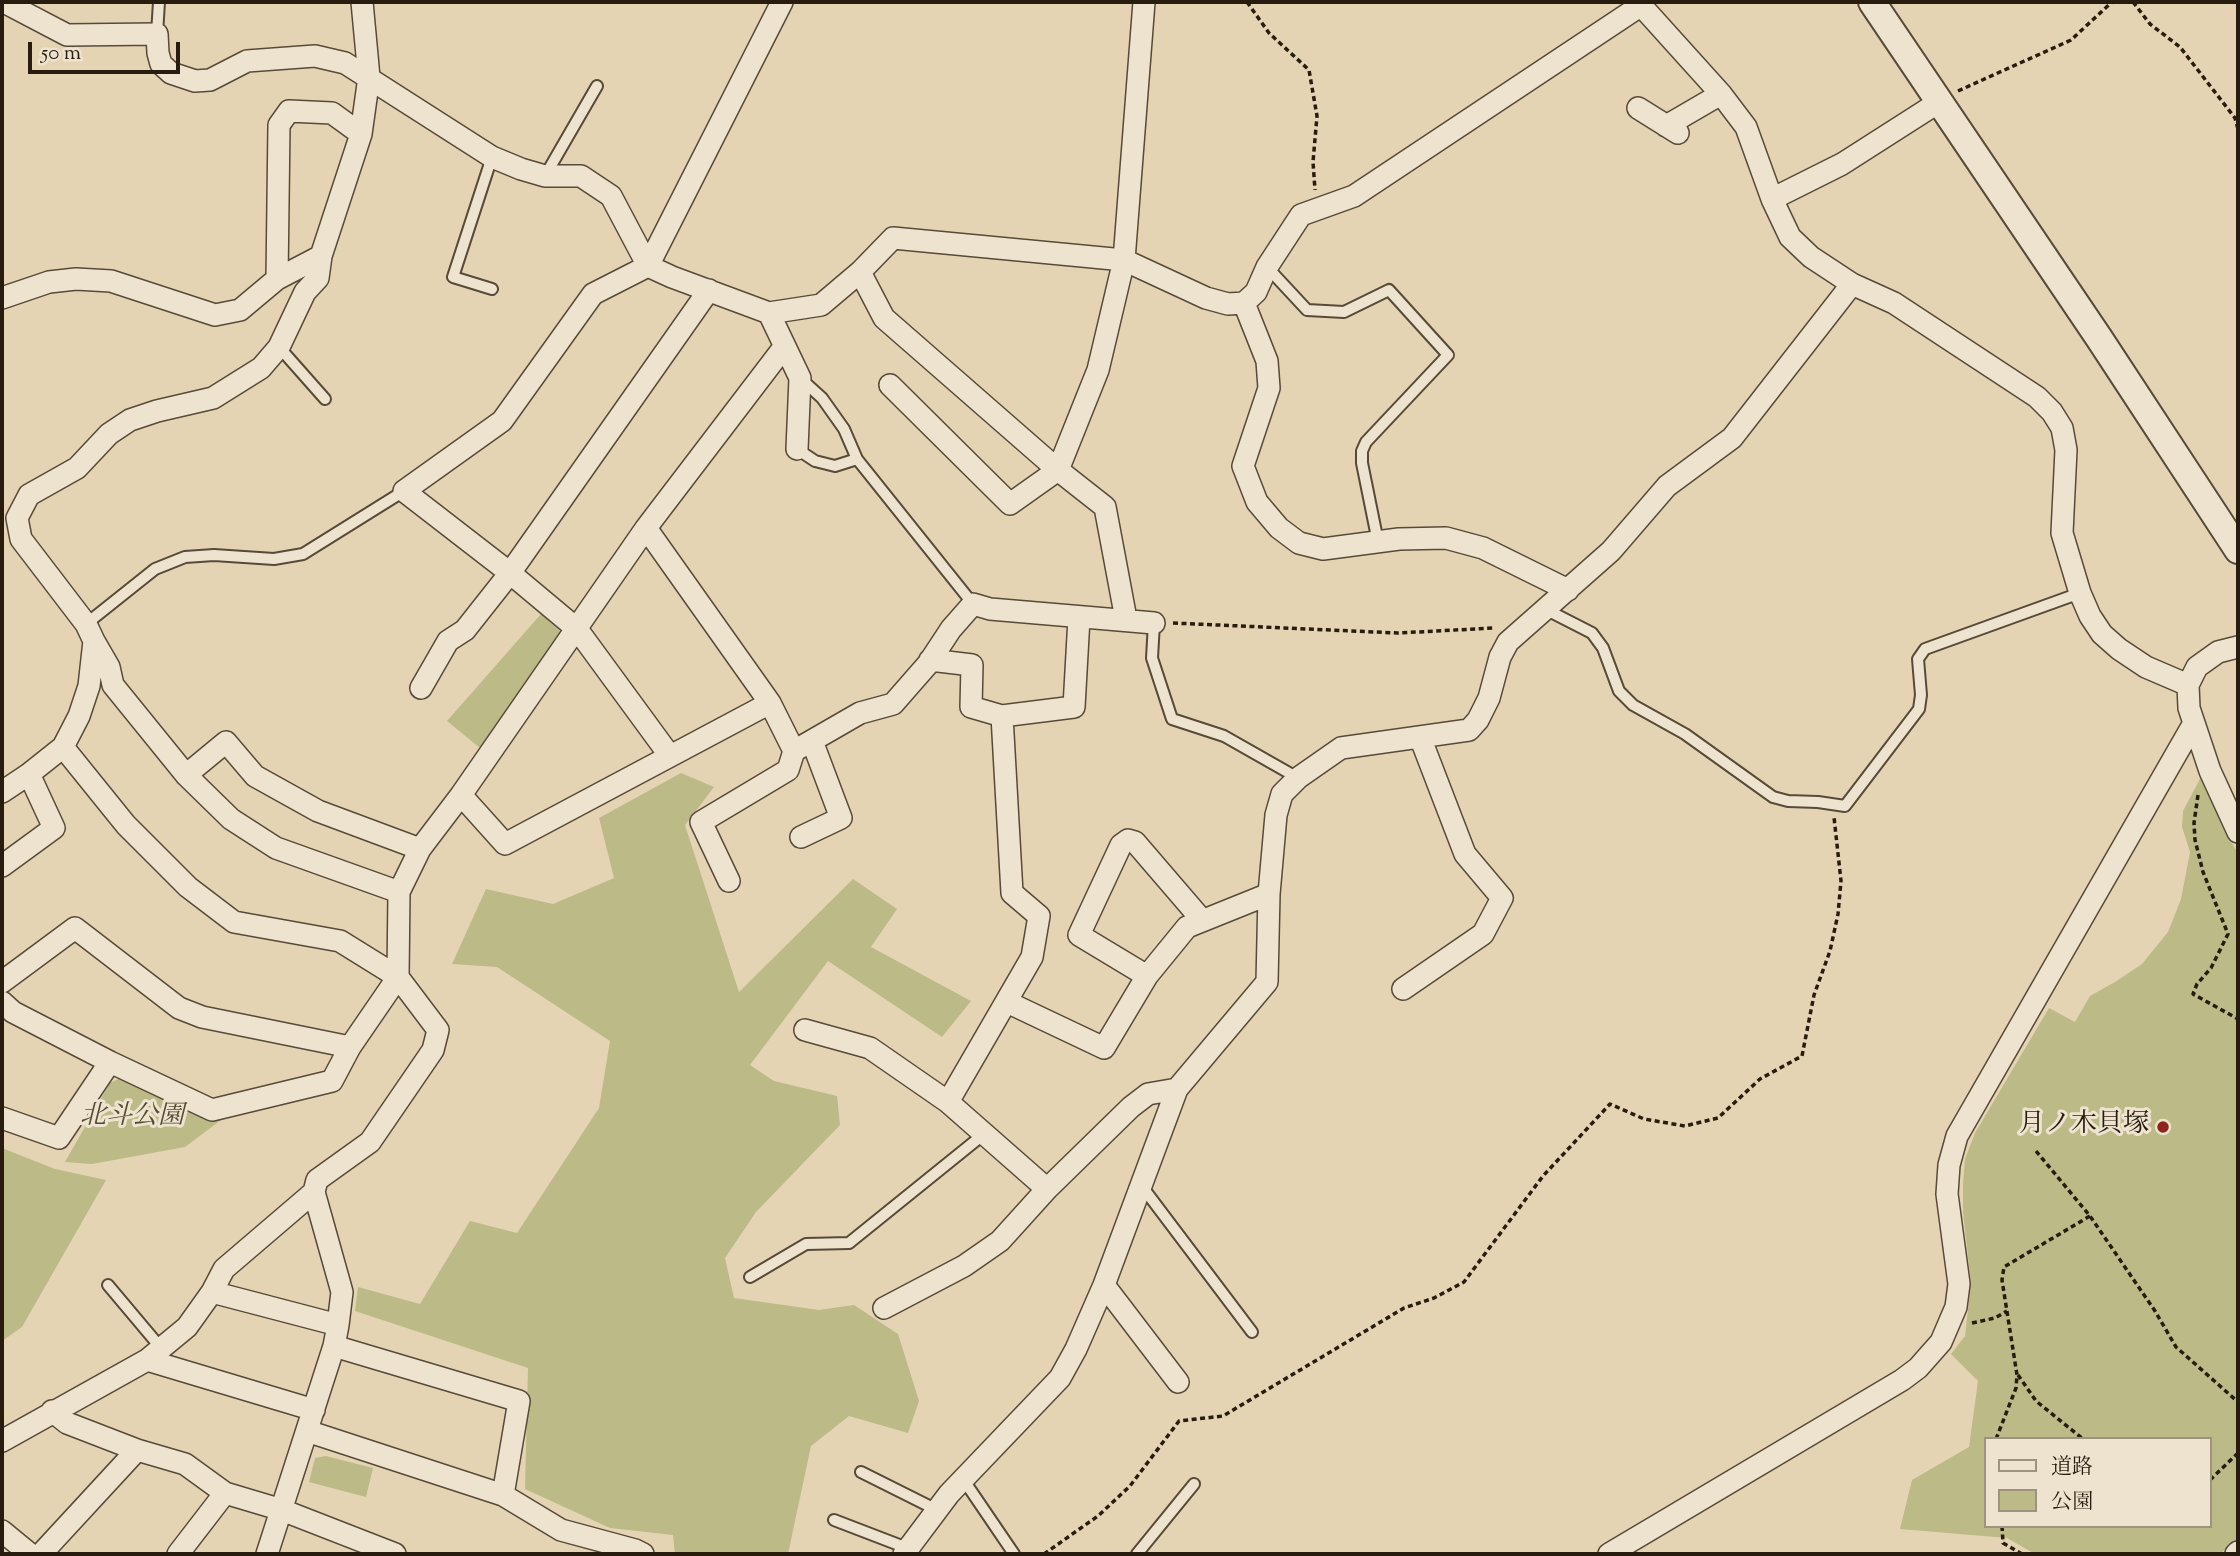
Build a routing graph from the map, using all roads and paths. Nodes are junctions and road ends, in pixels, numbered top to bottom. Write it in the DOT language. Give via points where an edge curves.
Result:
graph roads {
  1 [pos="4,2"];
  2 [pos="159,2"];
  3 [pos="362,2"];
  4 [pos="782,2"];
  5 [pos="1144,2"];
  6 [pos="1247,2"];
  7 [pos="1872,2"];
  8 [pos="2112,2"];
  9 [pos="2133,2"];
  10 [pos="1639,4"];
  11 [pos="157,34"];
  12 [pos="369,77"];
  13 [pos="597,86"];
  14 [pos="1721,94"];
  15 [pos="1939,102"];
  16 [pos="1638,108"];
  17 [pos="2238,129"];
  18 [pos="361,134"];
  19 [pos="492,157"];
  20 [pos="545,176"];
  21 [pos="1772,199"];
  22 [pos="1317,210"];
  23 [pos="321,256"];
  24 [pos="1124,260"];
  25 [pos="649,267"];
  26 [pos="1267,267"];
  27 [pos="860,272"];
  28 [pos="277,279"];
  29 [pos="1852,284"];
  30 [pos="492,289"];
  31 [pos="709,290"];
  32 [pos="2,298"];
  33 [pos="1244,303"];
  34 [pos="769,313"];
  35 [pos="784,346"];
  36 [pos="279,347"];
  37 [pos="800,378"];
  38 [pos="890,385"];
  39 [pos="326,399"];
  40 [pos="797,449"];
  41 [pos="857,459"];
  42 [pos="1058,470"];
  43 [pos="404,491"];
  44 [pos="646,528"];
  45 [pos="1378,542"];
  46 [pos="2238,550"];
  47 [pos="510,573"];
  48 [pos="1567,590"];
  49 [pos="2080,593"];
  50 [pos="973,604"];
  51 [pos="1545,609"];
  52 [pos="1079,618"];
  53 [pos="1126,619"];
  54 [pos="1154,623"];
  55 [pos="1524,626"];
  56 [pos="576,629"];
  57 [pos="90,633"];
  58 [pos="2238,647"];
  59 [pos="930,660"];
  60 [pos="2188,685"];
  61 [pos="421,688"];
  62 [pos="770,703"];
  63 [pos="1002,716"];
  64 [pos="2194,723"];
  65 [pos="1420,737"];
  66 [pos="803,746"];
  67 [pos="63,747"];
  68 [pos="670,756"];
  69 [pos="2210,771"];
  70 [pos="29,774"];
  71 [pos="187,775"];
  72 [pos="1298,778"];
  73 [pos="2,792"];
  74 [pos="461,795"];
  75 [pos="1833,806"];
  76 [pos="2238,832"];
  77 [pos="801,837"];
  78 [pos="420,849"];
  79 [pos="2,866"];
  80 [pos="729,881"];
  81 [pos="399,892"];
  82 [pos="1269,894"];
  83 [pos="1202,920"];
  84 [pos="1147,976"];
  85 [pos="398,977"];
  86 [pos="2,982"];
  87 [pos="1403,989"];
  88 [pos="2,1002"];
  89 [pos="1007,1002"];
  90 [pos="2238,1019"];
  91 [pos="805,1030"];
  92 [pos="349,1047"];
  93 [pos="110,1062"];
  94 [pos="1177,1089"];
  95 [pos="948,1102"];
  96 [pos="2,1118"];
  97 [pos="984,1134"];
  98 [pos="2036,1150"];
  99 [pos="1141,1185"];
  100 [pos="1047,1189"];
  101 [pos="314,1192"];
  102 [pos="2090,1216"];
  103 [pos="750,1277"];
  104 [pos="108,1285"];
  105 [pos="1104,1285"];
  106 [pos="212,1292"];
  107 [pos="884,1308"];
  108 [pos="2008,1310"];
  109 [pos="338,1325"];
  110 [pos="1949,1325"];
  111 [pos="1252,1332"];
  112 [pos="334,1346"];
  113 [pos="154,1354"];
  114 [pos="2017,1375"];
  115 [pos="1178,1382"];
  116 [pos="2238,1402"];
  117 [pos="314,1410"];
  118 [pos="52,1411"];
  119 [pos="307,1431"];
  120 [pos="1997,1437"];
  121 [pos="2081,1437"];
  122 [pos="2,1440"];
  123 [pos="137,1450"];
  124 [pos="2238,1453"];
  125 [pos="860,1472"];
  126 [pos="2212,1478"];
  127 [pos="963,1479"];
  128 [pos="1194,1484"];
  129 [pos="225,1493"];
  130 [pos="503,1495"];
  131 [pos="282,1510"];
  132 [pos="937,1510"];
  133 [pos="834,1520"];
  134 [pos="2001,1528"];
  135 [pos="2,1531"];
  136 [pos="906,1551"];
  137 [pos="30,1554"];
  138 [pos="41,1554"];
  139 [pos="178,1554"];
  140 [pos="267,1554"];
  141 [pos="395,1554"];
  142 [pos="643,1554"];
  143 [pos="1014,1554"];
  144 [pos="1044,1554"];
  145 [pos="1137,1554"];
  146 [pos="1609,1554"];
  147 [pos="2022,1554"];
  1 -- 11 [label="street" via="67,35"];
  2 -- 11 [label="lane"];
  3 -- 12 [label="street"];
  4 -- 25 [label="street"];
  5 -- 24 [label="street"];
  6 -- 22 [label="path" via="1269,33 1309,70 1317,116 1313,162"];
  7 -- 15 [label="street"];
  8 -- 15 [label="path" via="2071,40"];
  9 -- 17 [label="path" via="2150,24 2180,47 2235,118"];
  10 -- 14 [label="street"];
  10 -- 22 [label="street" via="1354,196"];
  11 -- 12 [label="street" via="161,64 171,73 195,81 209,80 247,61 315,56 345,63"];
  12 -- 18 [label="street"];
  12 -- 19 [label="street"];
  13 -- 20 [label="lane"];
  14 -- 16 [label="street" via="1673,131"];
  14 -- 21 [label="street" via="1746,127"];
  15 -- 21 [label="street" via="1842,164"];
  15 -- 46 [label="street"];
  18 -- 23 [label="street"];
  18 -- 28 [label="street" via="332,113 289,111 279,125"];
  19 -- 20 [label="street"];
  19 -- 30 [label="lane" via="453,277"];
  20 -- 25 [label="street" via="581,176 611,196"];
  21 -- 29 [label="street" via="1790,237"];
  22 -- 26 [label="street" via="1301,215"];
  23 -- 28 [label="street"];
  23 -- 36 [label="street" via="318,278 305,292"];
  24 -- 27 [label="street" via="893,238"];
  24 -- 33 [label="street" via="1206,298"];
  24 -- 42 [label="street" via="1098,370"];
  25 -- 31 [label="street"];
  25 -- 43 [label="street" via="593,294 502,421"];
  26 -- 33 [label="street" via="1256,292"];
  26 -- 45 [label="lane" via="1307,310 1344,312 1388,290 1448,355 1362,451"];
  27 -- 34 [label="street" via="821,305"];
  27 -- 42 [label="street" via="884,318"];
  28 -- 32 [label="street" via="240,310 215,315 111,281 49,282"];
  29 -- 48 [label="street" via="1732,438 1667,486 1611,551"];
  29 -- 49 [label="street" via="1894,303 2037,397 2052,412 2062,428 2066,450 2062,533"];
  31 -- 34 [label="street"];
  31 -- 47 [label="street"];
  33 -- 45 [label="street" via="1267,361 1269,388 1243,466 1257,502 1299,543 1323,549"];
  34 -- 35 [label="street"];
  35 -- 37 [label="street"];
  35 -- 44 [label="street"];
  36 -- 39 [label="lane"];
  36 -- 57 [label="street" via="261,368 213,398 130,420 109,434 77,468 29,495 17,518 22,539"];
  37 -- 40 [label="street"];
  37 -- 41 [label="lane" via="822,398 844,429"];
  38 -- 42 [label="street" via="1010,504"];
  40 -- 41 [label="lane" via="815,461 835,466"];
  41 -- 50 [label="lane"];
  42 -- 53 [label="street" via="1105,507"];
  43 -- 47 [label="street"];
  43 -- 57 [label="lane" via="303,554 274,559 185,557 155,569"];
  44 -- 56 [label="street"];
  44 -- 62 [label="street"];
  45 -- 48 [label="street" via="1446,538 1483,548"];
  47 -- 56 [label="street"];
  47 -- 61 [label="street" via="465,630 448,640"];
  48 -- 51 [label="street"];
  49 -- 60 [label="street" via="2102,634 2119,649"];
  49 -- 75 [label="lane" via="1925,649 1918,659 1919,709 1845,806"];
  50 -- 52 [label="street"];
  50 -- 59 [label="street"];
  51 -- 55 [label="street"];
  51 -- 75 [label="lane" via="1592,633 1603,648 1619,691 1633,705 1685,734 1773,797"];
  52 -- 53 [label="street"];
  52 -- 63 [label="street" via="1074,707"];
  53 -- 54 [label="street"];
  54 -- 55 [label="path" via="1398,633"];
  54 -- 72 [label="lane" via="1152,658 1172,719 1224,736"];
  55 -- 65 [label="street" via="1500,657 1489,698 1469,730"];
  56 -- 68 [label="street"];
  56 -- 74 [label="street"];
  57 -- 67 [label="street" via="89,686"];
  57 -- 71 [label="street" via="109,667 113,685"];
  58 -- 60 [label="street" via="2218,652 2197,667"];
  59 -- 63 [label="street" via="972,666 971,707"];
  59 -- 66 [label="street" via="893,704 860,713"];
  60 -- 64 [label="street"];
  62 -- 66 [label="street"];
  62 -- 68 [label="street"];
  63 -- 89 [label="street" via="1012,893 1039,916 1032,957"];
  64 -- 69 [label="street"];
  64 -- 110 [label="street" via="1957,1136 1947,1194 1959,1284"];
  65 -- 72 [label="street" via="1341,748"];
  65 -- 87 [label="street" via="1465,855 1502,898 1483,934"];
  66 -- 77 [label="street" via="841,818"];
  66 -- 80 [label="street" via="788,770 701,822"];
  67 -- 70 [label="street"];
  67 -- 85 [label="street" via="126,825 188,887 234,922 340,941"];
  68 -- 74 [label="street" via="505,844"];
  69 -- 76 [label="street"];
  69 -- 90 [label="path" via="2195,808 2195,840 2228,934 2193,994"];
  70 -- 73 [label="street"];
  70 -- 79 [label="street" via="54,828"];
  71 -- 78 [label="street" via="226,743 255,776 318,811"];
  71 -- 81 [label="street" via="231,819 276,848"];
  72 -- 82 [label="street" via="1282,794 1276,815"];
  74 -- 78 [label="street"];
  75 -- 144 [label="path" via="1841,881 1838,914 1802,1056 1759,1079 1718,1118 1685,1126 1644,1119 1610,1104 1543,1177 1464,1282 1404,1308 1223,1416 1179,1421 1130,1486 1098,1516"];
  78 -- 81 [label="street"];
  81 -- 85 [label="street"];
  82 -- 83 [label="street"];
  82 -- 94 [label="street" via="1267,982"];
  83 -- 84 [label="street" via="1187,927"];
  83 -- 84 [label="street" via="1135,842 1121,845 1079,935"];
  84 -- 89 [label="street" via="1104,1048"];
  85 -- 92 [label="street"];
  85 -- 101 [label="street" via="438,1030 433,1050 370,1142 317,1180"];
  86 -- 92 [label="street" via="75,928 179,1008 202,1017"];
  88 -- 93 [label="street"];
  89 -- 95 [label="street"];
  91 -- 95 [label="street" via="870,1048"];
  92 -- 93 [label="street" via="331,1081 212,1110"];
  93 -- 96 [label="street" via="59,1138"];
  94 -- 99 [label="street"];
  94 -- 100 [label="street" via="1148,1094 1131,1107"];
  95 -- 97 [label="street"];
  97 -- 100 [label="street"];
  97 -- 103 [label="lane" via="849,1243 806,1244"];
  98 -- 102 [label="path"];
  99 -- 105 [label="street"];
  99 -- 111 [label="lane"];
  100 -- 107 [label="street" via="1000,1241 964,1266"];
  101 -- 106 [label="street" via="223,1269"];
  101 -- 109 [label="street" via="342,1292"];
  102 -- 108 [label="path" via="2004,1267"];
  102 -- 116 [label="path" via="2176,1347"];
  104 -- 113 [label="lane"];
  105 -- 115 [label="street"];
  105 -- 127 [label="street" via="1060,1378"];
  106 -- 109 [label="street"];
  106 -- 113 [label="street" via="187,1327"];
  108 -- 110 [label="path" via="1995,1318"];
  108 -- 114 [label="path"];
  109 -- 112 [label="street"];
  110 -- 146 [label="street" via="1932,1354 1902,1380"];
  112 -- 117 [label="street"];
  112 -- 130 [label="street" via="519,1401"];
  113 -- 117 [label="street"];
  113 -- 118 [label="street"];
  114 -- 120 [label="path"];
  114 -- 121 [label="path" via="2036,1401"];
  117 -- 119 [label="street"];
  118 -- 122 [label="street"];
  118 -- 123 [label="street" via="67,1423"];
  119 -- 130 [label="street"];
  119 -- 131 [label="street"];
  123 -- 129 [label="street" via="186,1464"];
  123 -- 138 [label="street"];
  124 -- 126 [label="path"];
  125 -- 132 [label="lane"];
  127 -- 132 [label="street"];
  127 -- 143 [label="lane"];
  128 -- 145 [label="lane"];
  129 -- 131 [label="street"];
  129 -- 139 [label="street"];
  130 -- 142 [label="street" via="561,1530"];
  131 -- 140 [label="street"];
  131 -- 141 [label="street"];
  132 -- 136 [label="street"];
  133 -- 136 [label="lane"];
  134 -- 147 [label="path" via="2003,1543"];
  135 -- 137 [label="street"];
}
